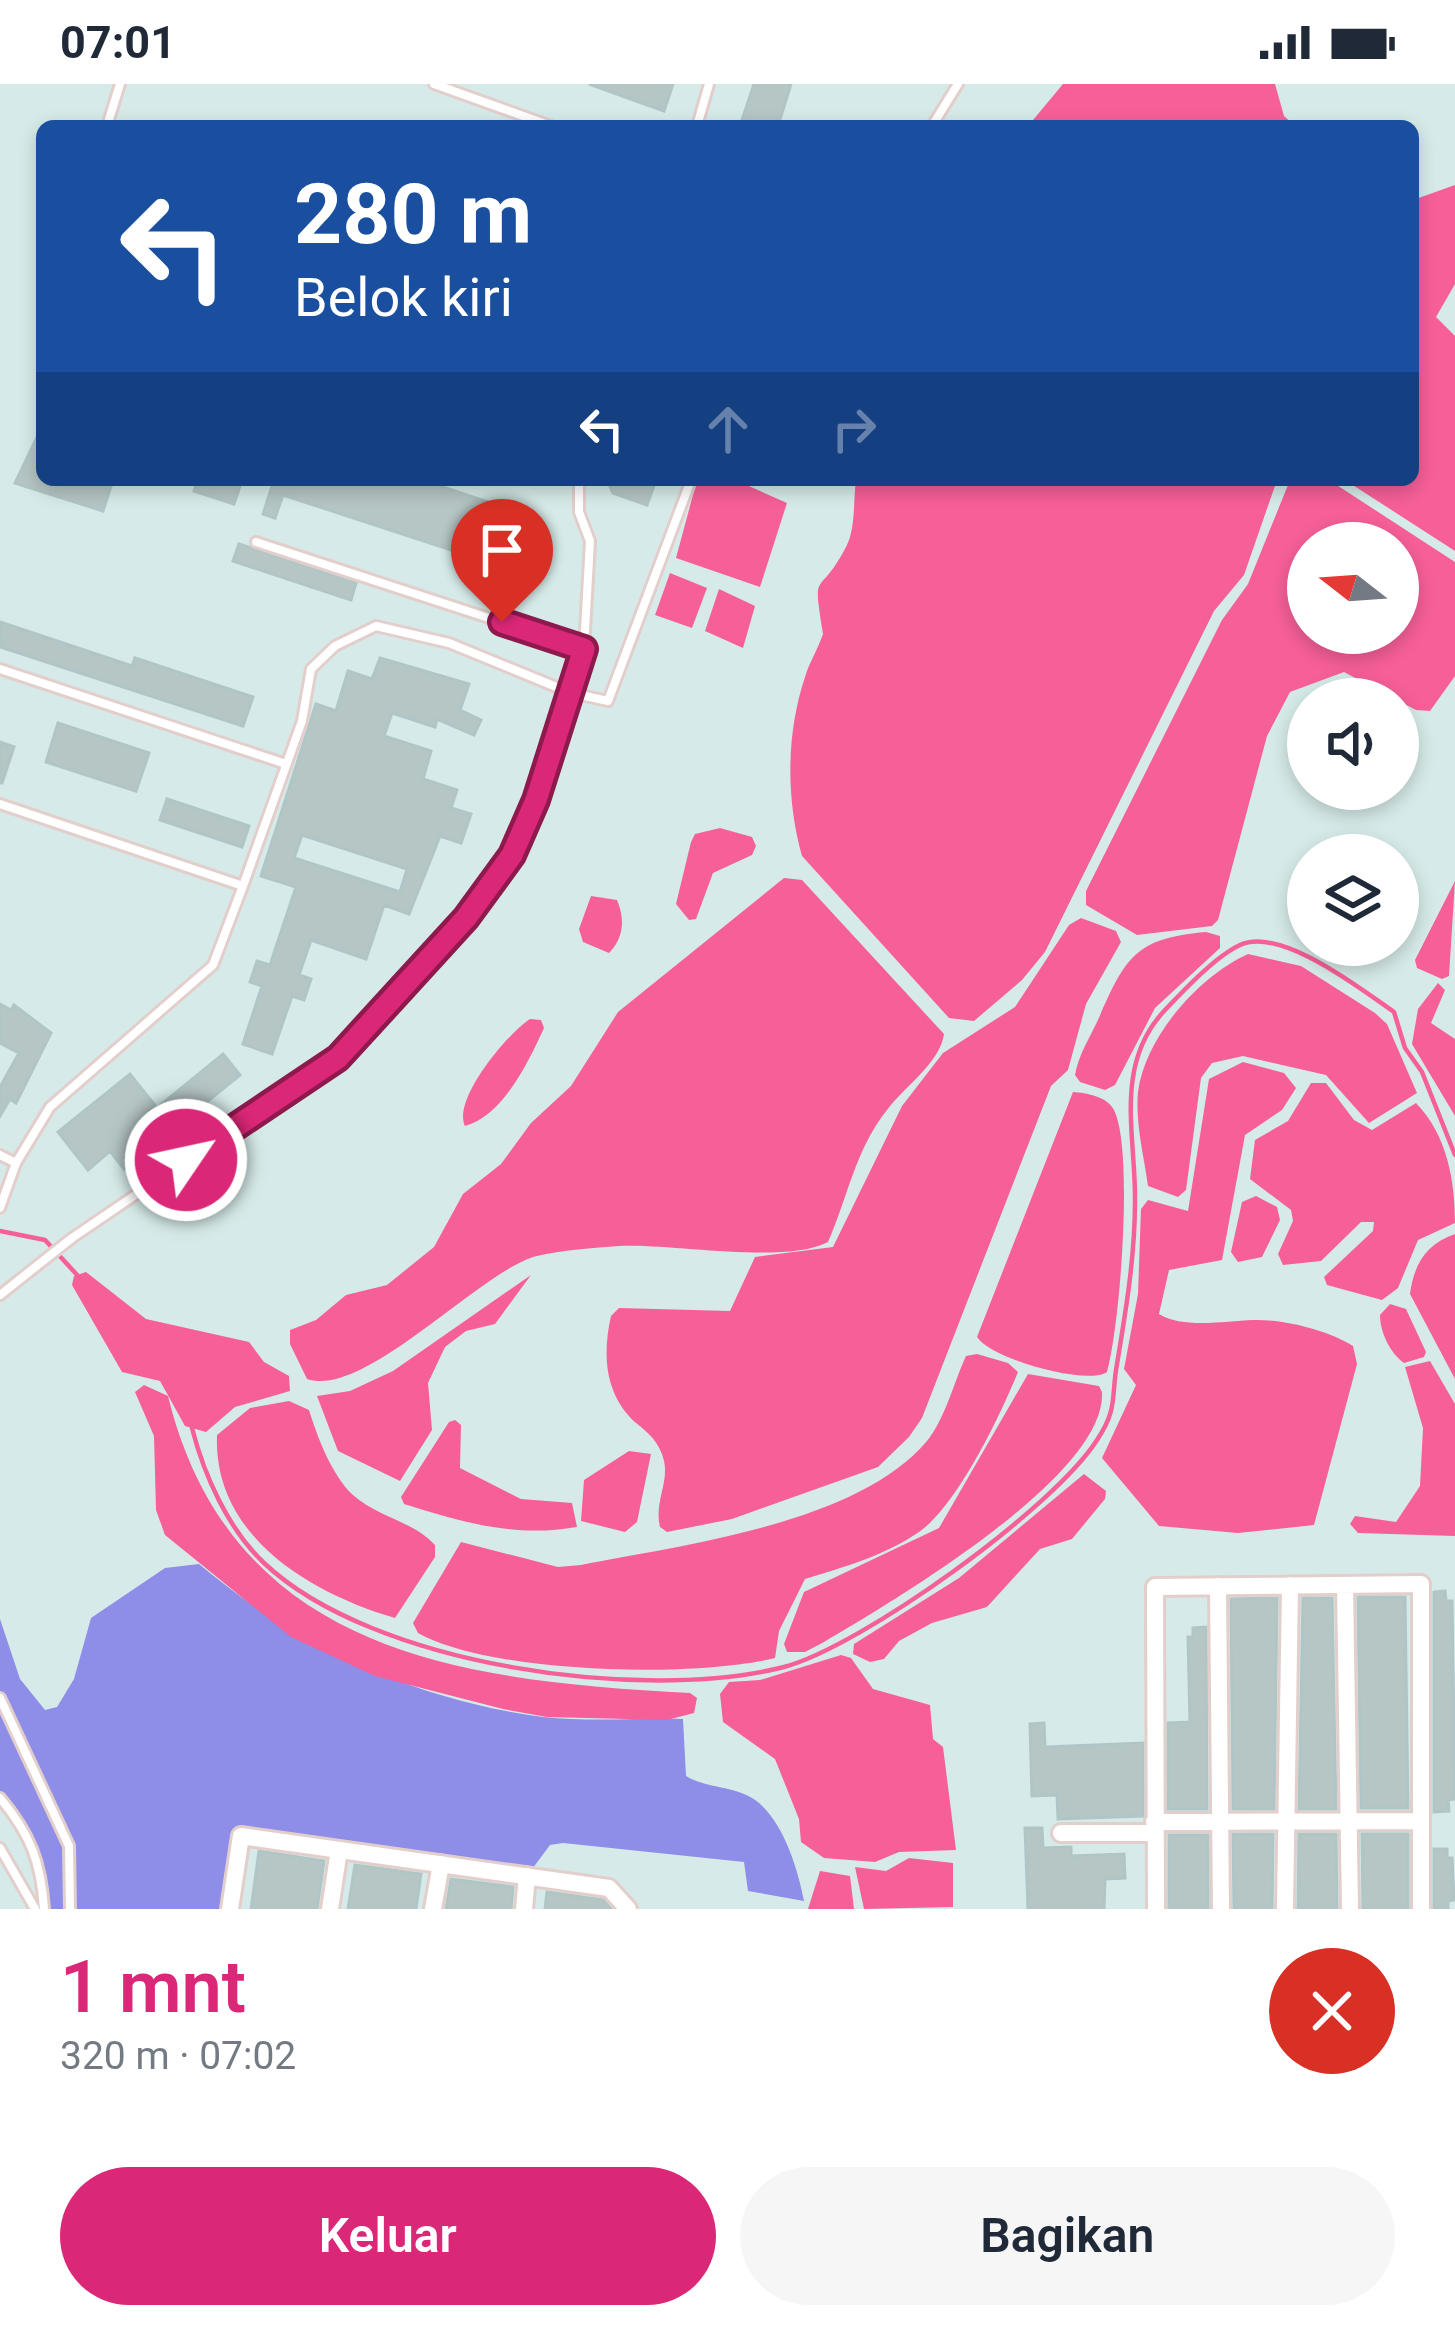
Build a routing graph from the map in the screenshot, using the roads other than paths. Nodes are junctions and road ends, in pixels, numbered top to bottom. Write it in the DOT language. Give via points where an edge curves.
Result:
graph roads {
  1 [pos="120,84"];
  2 [pos="434,84"];
  3 [pos="709,84"];
  4 [pos="958,84"];
  5 [pos="109,120"];
  6 [pos="534,120"];
  7 [pos="699,120"];
  8 [pos="936,120"];
  9 [pos="579,486"];
  10 [pos="689,486"];
  11 [pos="256,542"];
  12 [pos="584,649"];
  13 [pos="0,669"];
  14 [pos="571,693"];
  15 [pos="286,764"];
  16 [pos="0,804"];
  17 [pos="243,886"];
  18 [pos="0,1155"];
  19 [pos="16,1163"];
  20 [pos="0,1208"];
  21 [pos="0,1295"];
  22 [pos="1290,1585"];
  23 [pos="1345,1585"];
  24 [pos="1218,1586"];
  25 [pos="0,1698"];
  26 [pos="0,1798"];
  27 [pos="1220,1821"];
  28 [pos="1420,1821"];
  29 [pos="1286,1822"];
  30 [pos="1351,1822"];
  31 [pos="1154,1827"];
  32 [pos="1060,1832"];
  33 [pos="0,1848"];
  34 [pos="339,1850"];
  35 [pos="441,1864"];
  36 [pos="527,1876"];
  37 [pos="39,1909"];
  38 [pos="70,1909"];
  39 [pos="230,1909"];
  40 [pos="330,1909"];
  41 [pos="433,1909"];
  42 [pos="524,1909"];
  43 [pos="628,1909"];
  44 [pos="1156,1909"];
  45 [pos="1221,1909"];
  46 [pos="1285,1909"];
  47 [pos="1350,1909"];
  48 [pos="1421,1909"];
  1 -- 5 [label="lane"];
  2 -- 6 [label="lane"];
  3 -- 7 [label="lane"];
  4 -- 8 [label="lane"];
  9 -- 12 [label="lane" via="590,541"];
  10 -- 14 [label="lane" via="608,701"];
  11 -- 12 [label="lane"];
  12 -- 14 [label="lane"];
  13 -- 15 [label="lane"];
  14 -- 15 [label="lane" via="449,643 376,626 310,669"];
  14 -- 21 [label="lane" via="512,855 466,918 338,1058"];
  15 -- 17 [label="lane"];
  16 -- 17 [label="lane"];
  17 -- 19 [label="lane" via="212,964 50,1107"];
  18 -- 19 [label="lane"];
  19 -- 20 [label="lane"];
  22 -- 23 [label="street"];
  22 -- 24 [label="street"];
  22 -- 29 [label="street"];
  23 -- 28 [label="street" via="1421,1584"];
  23 -- 30 [label="street"];
  24 -- 27 [label="street"];
  24 -- 31 [label="street" via="1155,1587"];
  25 -- 38 [label="lane" via="69,1846"];
  26 -- 37 [label="lane" via="33,1841"];
  27 -- 29 [label="street"];
  27 -- 31 [label="street"];
  27 -- 45 [label="street"];
  28 -- 30 [label="street"];
  28 -- 48 [label="street"];
  29 -- 30 [label="street"];
  29 -- 46 [label="street"];
  30 -- 47 [label="street"];
  31 -- 32 [label="street"];
  31 -- 44 [label="street"];
  33 -- 37 [label="lane"];
  34 -- 35 [label="street"];
  34 -- 39 [label="street" via="241,1836"];
  34 -- 40 [label="street"];
  35 -- 36 [label="street"];
  35 -- 41 [label="street"];
  36 -- 42 [label="street"];
  36 -- 43 [label="street" via="609,1888"];
}
